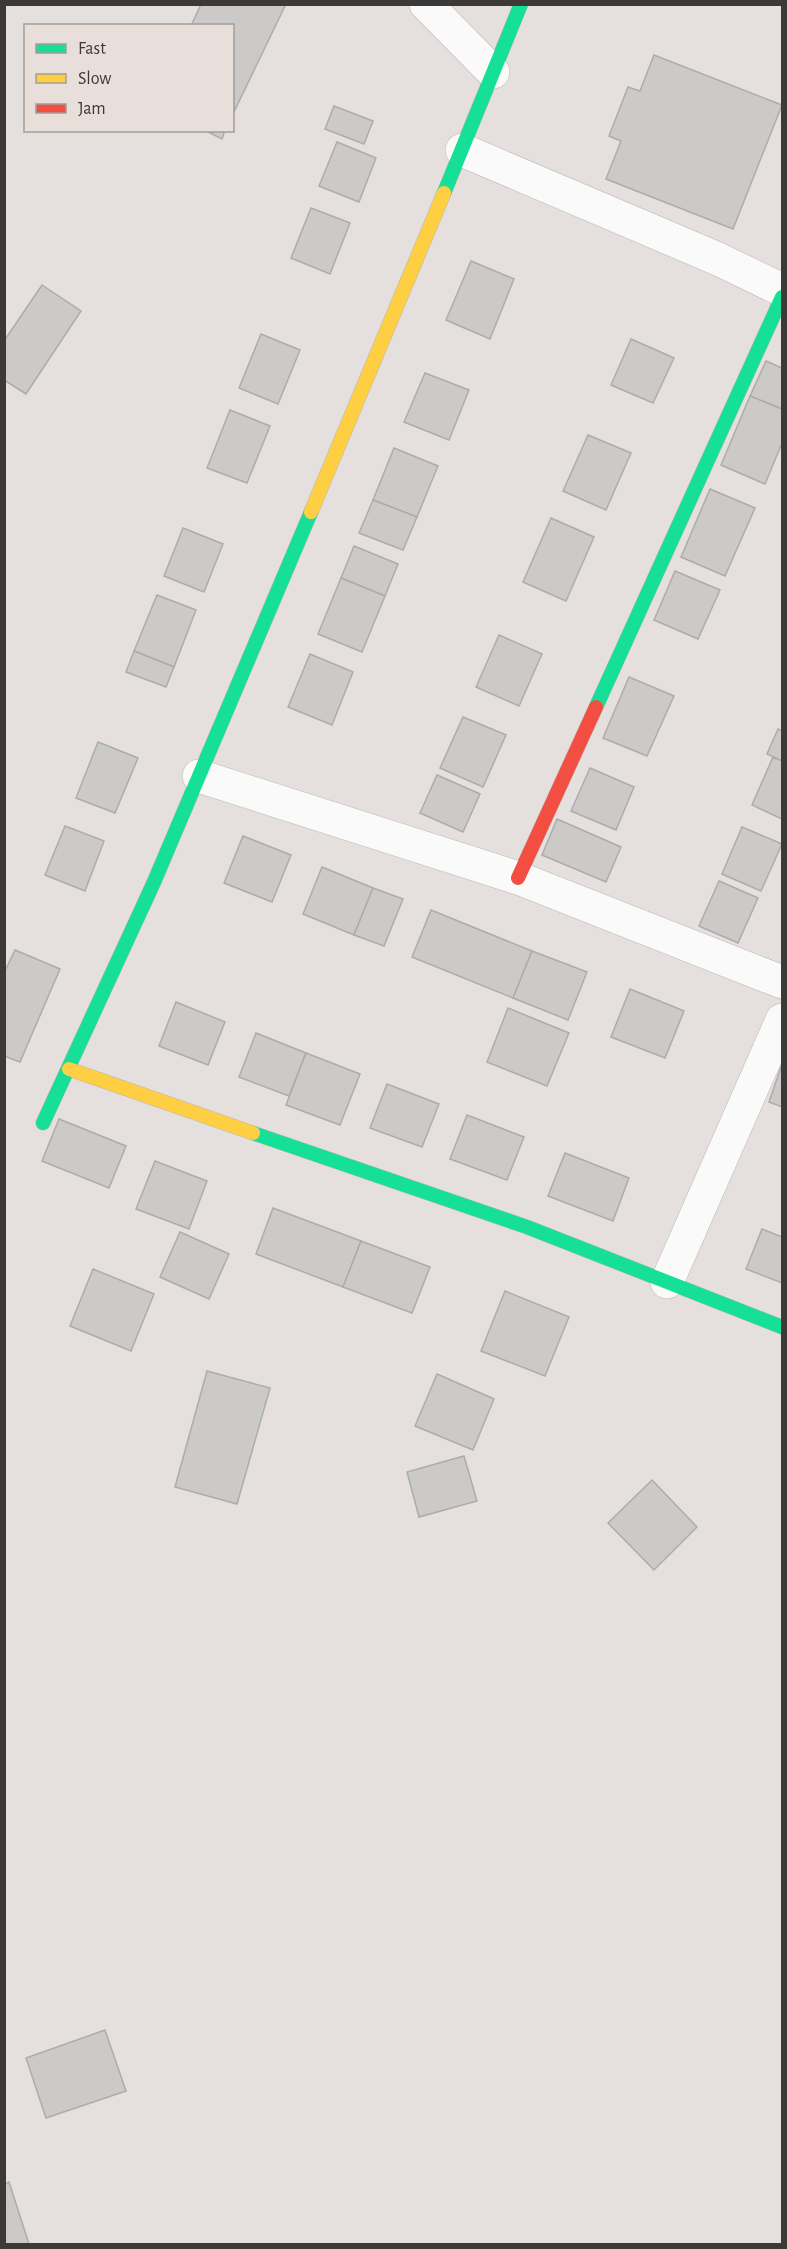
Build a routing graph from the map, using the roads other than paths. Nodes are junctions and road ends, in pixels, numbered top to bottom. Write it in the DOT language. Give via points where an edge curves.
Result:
graph roads {
  1 [pos="426,4"];
  2 [pos="520,4"];
  3 [pos="493,72"];
  4 [pos="462,150"];
  5 [pos="783,291"];
  6 [pos="783,297"];
  7 [pos="199,776"];
  8 [pos="518,878"];
  9 [pos="783,982"];
  10 [pos="783,1020"];
  11 [pos="69,1069"];
  12 [pos="43,1123"];
  13 [pos="667,1282"];
  14 [pos="783,1327"];
  1 -- 3 [label="street"];
  2 -- 3 [label="street"];
  3 -- 4 [label="street"];
  4 -- 5 [label="street" via="718,259"];
  4 -- 7 [label="street"];
  6 -- 8 [label="street"];
  7 -- 8 [label="street"];
  7 -- 11 [label="street"];
  8 -- 9 [label="street"];
  10 -- 13 [label="street"];
  11 -- 12 [label="street"];
  11 -- 13 [label="street" via="527,1227"];
  13 -- 14 [label="street"];
}
